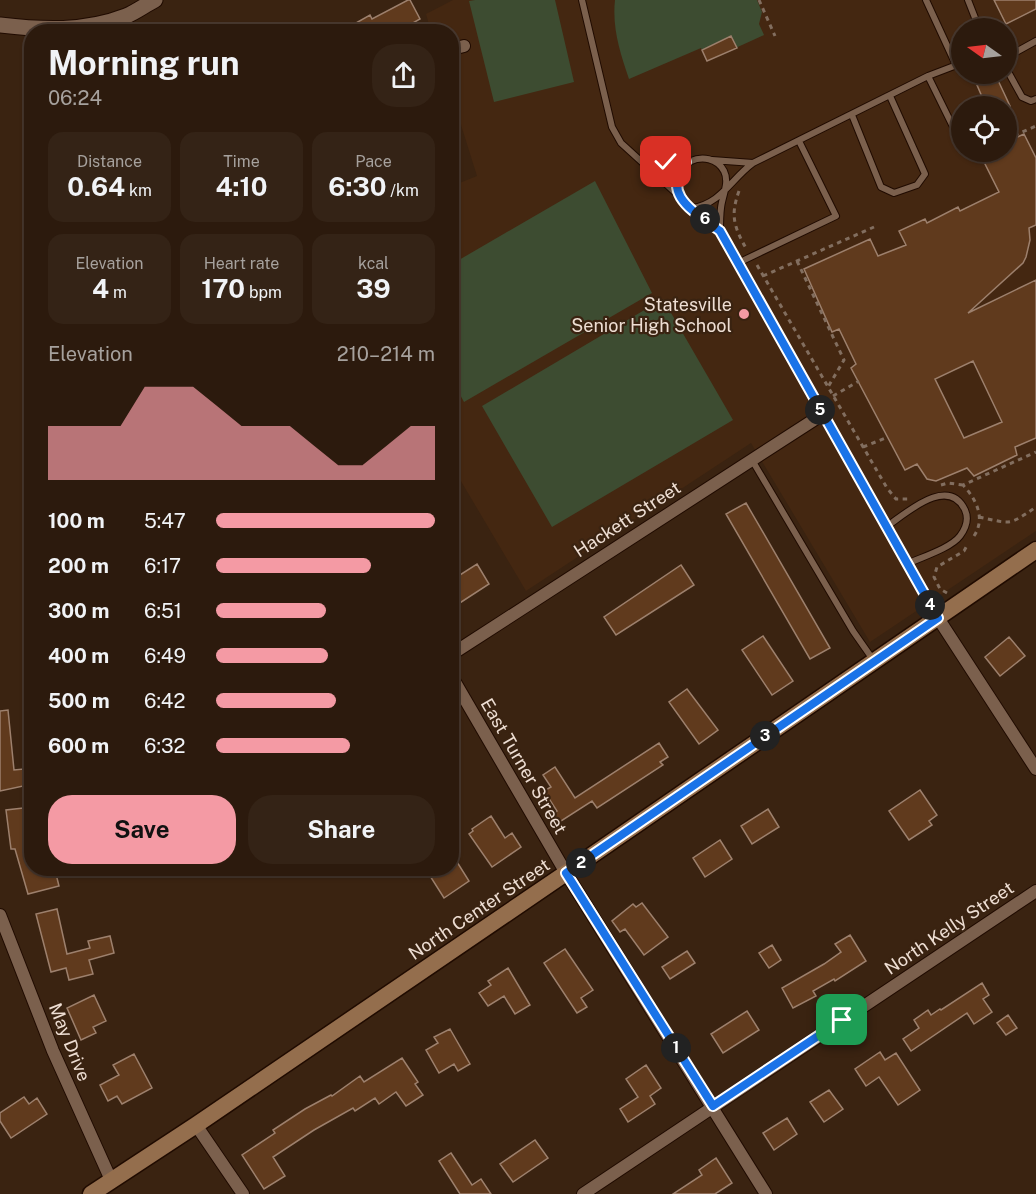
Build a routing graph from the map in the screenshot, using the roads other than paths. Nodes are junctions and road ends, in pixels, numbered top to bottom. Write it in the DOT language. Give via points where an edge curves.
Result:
graph roads {
  1 [pos="155,0"];
  2 [pos="582,0"];
  3 [pos="926,0"];
  4 [pos="968,0"];
  5 [pos="975,18"];
  6 [pos="102,24"];
  7 [pos="0,25"];
  8 [pos="24,28"];
  9 [pos="1036,41"];
  10 [pos="951,48"];
  11 [pos="1017,51"];
  12 [pos="951,67"];
  13 [pos="928,76"];
  14 [pos="1015,84"];
  15 [pos="890,96"];
  16 [pos="1036,99"];
  17 [pos="852,115"];
  18 [pos="951,123"];
  19 [pos="799,141"];
  20 [pos="708,160"];
  21 [pos="686,162"];
  22 [pos="644,163"];
  23 [pos="753,163"];
  24 [pos="725,193"];
  25 [pos="678,194"];
  26 [pos="692,208"];
  27 [pos="720,231"];
  28 [pos="738,263"];
  29 [pos="823,414"];
  30 [pos="752,460"];
  31 [pos="886,527"];
  32 [pos="1036,550"];
  33 [pos="908,564"];
  34 [pos="938,618"];
  35 [pos="459,649"];
  36 [pos="875,662"];
  37 [pos="459,689"];
  38 [pos="1036,769"];
  39 [pos="566,873"];
  40 [pos="1036,891"];
  41 [pos="0,915"];
  42 [pos="713,1106"];
  43 [pos="196,1125"];
  44 [pos="111,1180"];
  45 [pos="91,1194"];
  46 [pos="243,1194"];
  47 [pos="583,1194"];
  48 [pos="766,1194"];
  1 -- 6 [label="street"];
  2 -- 22 [label="lane" via="612,127 621,143"];
  3 -- 10 [label="lane"];
  4 -- 5 [label="lane"];
  7 -- 8 [label="street"];
  9 -- 11 [label="lane"];
  12 -- 13 [label="lane"];
  13 -- 15 [label="lane"];
  13 -- 18 [label="lane"];
  14 -- 16 [label="lane" via="1022,97"];
  15 -- 17 [label="lane"];
  15 -- 17 [label="lane" via="925,174 917,185 894,193 881,187"];
  17 -- 19 [label="lane"];
  19 -- 23 [label="lane"];
  19 -- 28 [label="lane" via="836,216"];
  20 -- 21 [label="lane"];
  20 -- 23 [label="lane"];
  20 -- 24 [label="lane" via="724,171"];
  21 -- 22 [label="lane"];
  21 -- 25 [label="lane" via="678,172"];
  22 -- 25 [label="lane"];
  23 -- 24 [label="lane"];
  24 -- 26 [label="lane" via="703,207"];
  24 -- 27 [label="lane"];
  25 -- 26 [label="lane"];
  26 -- 27 [label="lane"];
  27 -- 28 [label="lane"];
  28 -- 29 [label="lane"];
  29 -- 30 [label="street, Hackett Street"];
  29 -- 31 [label="lane"];
  30 -- 35 [label="street, Hackett Street"];
  30 -- 36 [label="lane" via="853,632"];
  31 -- 33 [label="lane"];
  31 -- 33 [label="lane" via="930,498 947,496 962,505 967,523 960,537"];
  32 -- 34 [label="main road, North Center Street"];
  33 -- 34 [label="lane"];
  34 -- 36 [label="main road, North Center Street"];
  34 -- 38 [label="street"];
  36 -- 39 [label="main road, North Center Street"];
  37 -- 39 [label="street, East Turner Street"];
  39 -- 42 [label="street, East Turner Street"];
  39 -- 43 [label="main road, North Center Street"];
  40 -- 42 [label="street, North Kelly Street"];
  41 -- 44 [label="street, May Drive" via="53,1051"];
  42 -- 47 [label="street, North Kelly Street"];
  42 -- 48 [label="street, East Turner Street"];
  43 -- 44 [label="main road, North Center Street"];
  43 -- 46 [label="street"];
  44 -- 45 [label="main road, North Center Street"];
}
